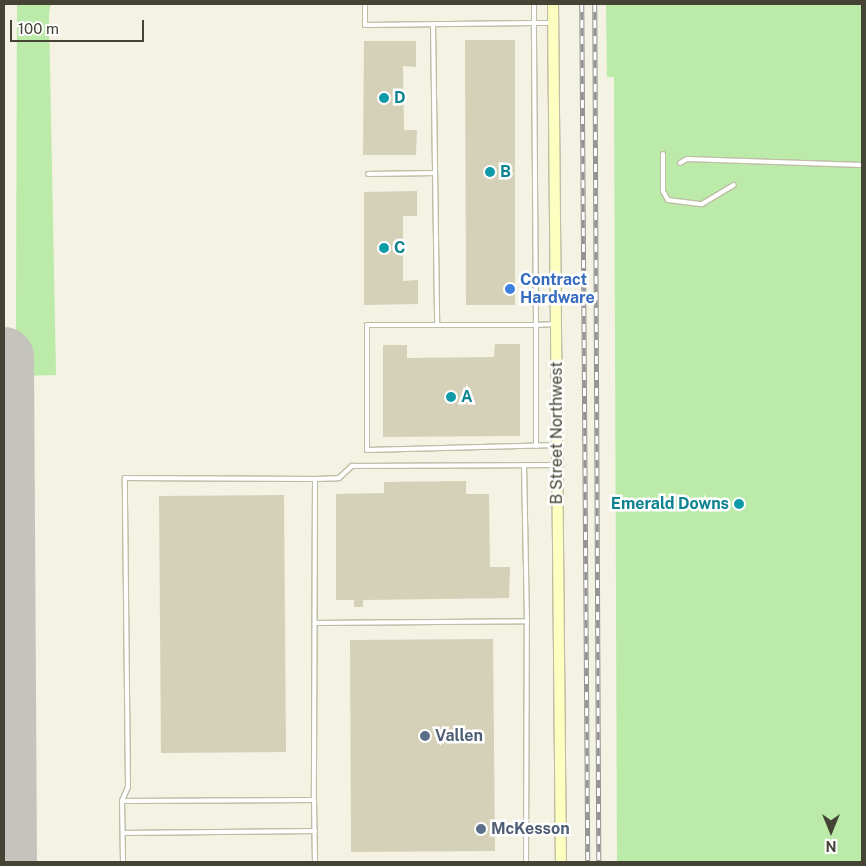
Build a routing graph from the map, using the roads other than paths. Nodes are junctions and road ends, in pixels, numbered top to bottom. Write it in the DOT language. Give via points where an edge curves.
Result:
graph roads {
  1 [pos="364,4"];
  2 [pos="534,4"];
  3 [pos="553,4"];
  4 [pos="553,22"];
  5 [pos="534,23"];
  6 [pos="432,24"];
  7 [pos="663,154"];
  8 [pos="680,163"];
  9 [pos="862,165"];
  10 [pos="434,173"];
  11 [pos="368,174"];
  12 [pos="734,185"];
  13 [pos="556,324"];
  14 [pos="437,325"];
  15 [pos="536,325"];
  16 [pos="557,445"];
  17 [pos="536,446"];
  18 [pos="524,465"];
  19 [pos="557,465"];
  20 [pos="315,479"];
  21 [pos="527,621"];
  22 [pos="315,623"];
  23 [pos="314,800"];
  24 [pos="122,801"];
  25 [pos="314,831"];
  26 [pos="123,833"];
  27 [pos="123,862"];
  28 [pos="315,862"];
  29 [pos="526,862"];
  30 [pos="561,862"];
  1 -- 6 [label="lane" via="365,25"];
  2 -- 5 [label="lane"];
  3 -- 4 [label="street, B Street Northwest"];
  4 -- 5 [label="lane"];
  4 -- 13 [label="street, B Street Northwest"];
  5 -- 6 [label="lane"];
  5 -- 15 [label="lane"];
  6 -- 10 [label="lane"];
  7 -- 12 [label="lane" via="663,191 668,200 702,204"];
  8 -- 9 [label="lane" via="687,159"];
  10 -- 11 [label="lane"];
  10 -- 14 [label="lane"];
  13 -- 15 [label="lane"];
  13 -- 16 [label="street, B Street Northwest"];
  14 -- 15 [label="lane"];
  14 -- 17 [label="lane" via="367,325 367,450"];
  15 -- 17 [label="lane"];
  16 -- 17 [label="lane"];
  16 -- 19 [label="street, B Street Northwest"];
  18 -- 19 [label="lane"];
  18 -- 20 [label="lane" via="352,466 339,478"];
  18 -- 21 [label="lane"];
  19 -- 30 [label="street, B Street Northwest"];
  20 -- 22 [label="lane"];
  20 -- 24 [label="lane" via="125,478 128,787"];
  21 -- 22 [label="lane"];
  21 -- 29 [label="lane"];
  22 -- 23 [label="lane"];
  23 -- 24 [label="lane"];
  23 -- 25 [label="lane"];
  24 -- 26 [label="lane"];
  25 -- 26 [label="lane"];
  25 -- 28 [label="lane"];
  26 -- 27 [label="lane"];
}
